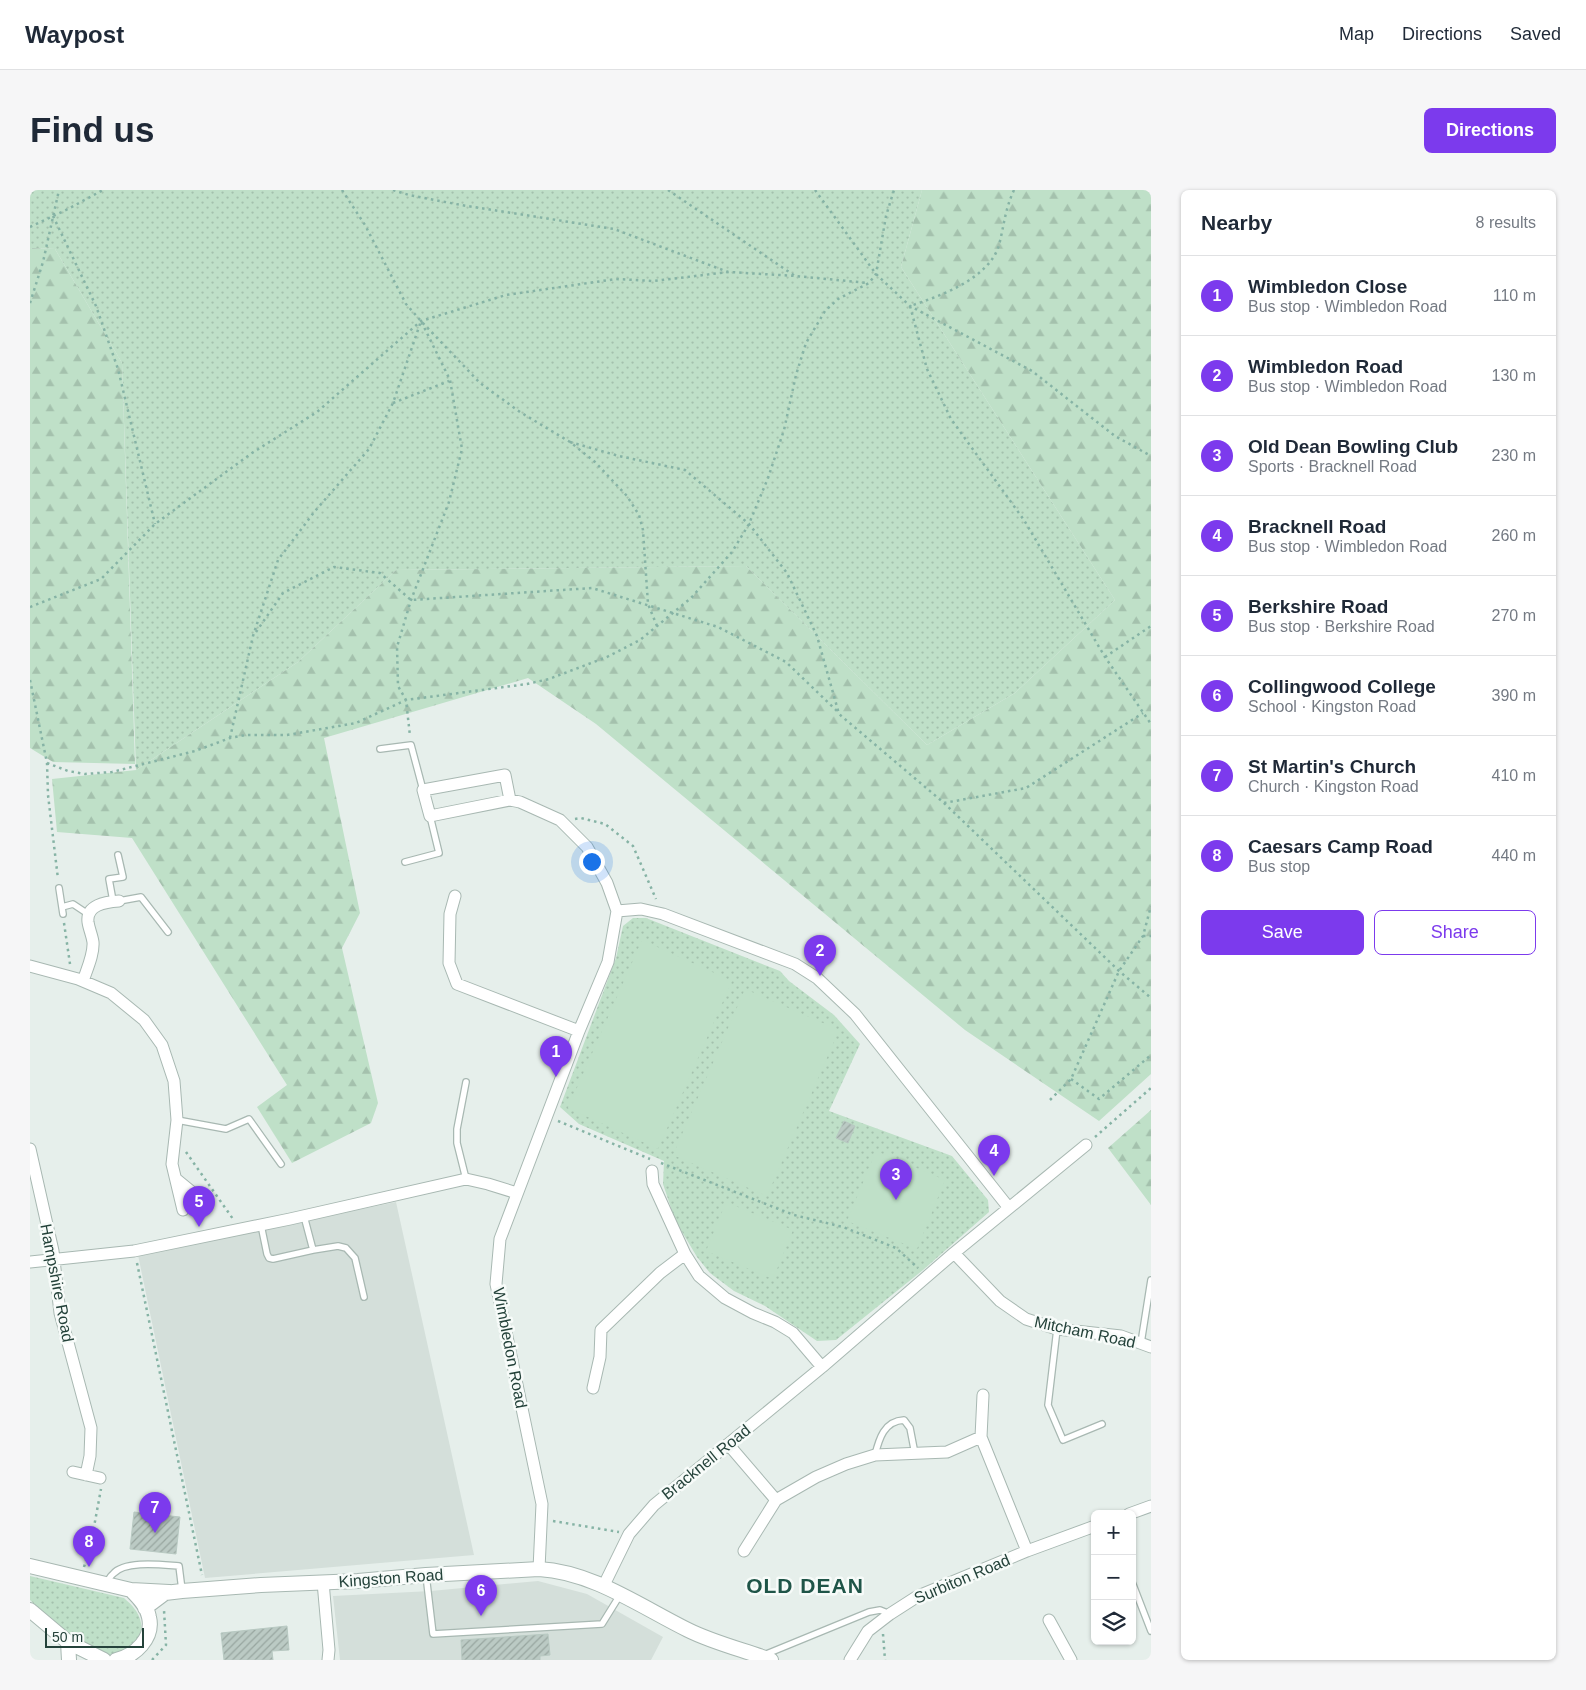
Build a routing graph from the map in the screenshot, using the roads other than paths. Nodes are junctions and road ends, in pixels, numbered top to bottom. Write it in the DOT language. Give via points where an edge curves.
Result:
graph roads {
  1 [pos="380,750"];
  2 [pos="423,790"];
  3 [pos="510,800"];
  4 [pos="430,816"];
  5 [pos="118,855"];
  6 [pos="405,862"];
  7 [pos="59,888"];
  8 [pos="454,896"];
  9 [pos="116,901"];
  10 [pos="62,906"];
  11 [pos="616,910"];
  12 [pos="62,914"];
  13 [pos="88,914"];
  14 [pos="168,932"];
  15 [pos="30,966"];
  16 [pos="83,981"];
  17 [pos="579,1031"];
  18 [pos="466,1082"];
  19 [pos="177,1120"];
  20 [pos="1086,1144"];
  21 [pos="30,1149"];
  22 [pos="281,1164"];
  23 [pos="656,1167"];
  24 [pos="176,1179"];
  25 [pos="466,1179"];
  26 [pos="517,1194"];
  27 [pos="204,1202"];
  28 [pos="1008,1208"];
  29 [pos="182,1210"];
  30 [pos="304,1216"];
  31 [pos="261,1225"];
  32 [pos="313,1250"];
  33 [pos="954,1253"];
  34 [pos="685,1254"];
  35 [pos="54,1260"];
  36 [pos="30,1262"];
  37 [pos="1151,1280"];
  38 [pos="364,1297"];
  39 [pos="1057,1329"];
  40 [pos="1146,1345"];
  41 [pos="822,1367"];
  42 [pos="593,1388"];
  43 [pos="983,1395"];
  44 [pos="1102,1424"];
  45 [pos="980,1437"];
  46 [pos="728,1444"];
  47 [pos="915,1454"];
  48 [pos="875,1455"];
  49 [pos="73,1472"];
  50 [pos="86,1475"];
  51 [pos="100,1478"];
  52 [pos="776,1500"];
  53 [pos="1151,1506"];
  54 [pos="1136,1511"];
  55 [pos="1091,1527"];
  56 [pos="744,1551"];
  57 [pos="1027,1551"];
  58 [pos="30,1566"];
  59 [pos="539,1569"];
  60 [pos="426,1575"];
  61 [pos="323,1582"];
  62 [pos="106,1584"];
  63 [pos="603,1587"];
  64 [pos="131,1590"];
  65 [pos="178,1592"];
  66 [pos="1136,1592"];
  67 [pos="620,1595"];
  68 [pos="146,1608"];
  69 [pos="30,1610"];
  70 [pos="886,1617"];
  71 [pos="1049,1620"];
  72 [pos="1151,1630"];
  73 [pos="68,1642"];
  74 [pos="766,1658"];
  75 [pos="97,1659"];
  76 [pos="69,1660"];
  77 [pos="116,1660"];
  78 [pos="328,1660"];
  79 [pos="850,1660"];
  80 [pos="1071,1660"];
  1 -- 2 [label="lane" via="412,744"];
  2 -- 3 [label="street" via="505,775"];
  2 -- 4 [label="street"];
  3 -- 4 [label="street"];
  3 -- 11 [label="street" via="560,820 587,847 607,883"];
  4 -- 6 [label="lane" via="439,853"];
  5 -- 9 [label="lane" via="123,877 109,879"];
  7 -- 10 [label="lane"];
  8 -- 17 [label="street" via="450,914 449,964 457,984"];
  9 -- 13 [label="street" via="95,906"];
  9 -- 14 [label="lane" via="141,897"];
  10 -- 12 [label="lane"];
  10 -- 13 [label="lane" via="73,904"];
  11 -- 17 [label="street, Wimbledon Road" via="608,962"];
  11 -- 28 [label="street" via="641,909 663,914 795,964 817,978 854,1014"];
  13 -- 16 [label="street" via="93,942"];
  15 -- 16 [label="street"];
  16 -- 19 [label="street" via="111,993 144,1020 162,1045 174,1081"];
  17 -- 26 [label="street, Wimbledon Road"];
  18 -- 25 [label="lane" via="457,1128 457,1143"];
  19 -- 22 [label="lane" via="226,1129 250,1119"];
  19 -- 24 [label="street" via="172,1164"];
  20 -- 28 [label="street, Bracknell Road"];
  21 -- 35 [label="street, Hampshire Road"];
  23 -- 34 [label="street" via="653,1184"];
  24 -- 27 [label="street"];
  24 -- 29 [label="street"];
  25 -- 26 [label="street"];
  25 -- 30 [label="street"];
  26 -- 59 [label="street, Wimbledon Road" via="500,1239 496,1284 542,1504"];
  28 -- 33 [label="street, Bracknell Road"];
  30 -- 31 [label="street"];
  30 -- 32 [label="lane"];
  31 -- 32 [label="lane" via="269,1258"];
  31 -- 35 [label="street" via="134,1251"];
  32 -- 38 [label="lane" via="346,1248 355,1258"];
  33 -- 39 [label="street, Mitcham Road" via="1000,1301 1026,1319"];
  33 -- 41 [label="street, Bracknell Road"];
  34 -- 41 [label="street" via="700,1276 725,1298 793,1333"];
  34 -- 42 [label="street" via="660,1273 601,1330 600,1356"];
  35 -- 36 [label="street"];
  35 -- 50 [label="street, Hampshire Road" via="60,1313 91,1428"];
  37 -- 40 [label="lane"];
  39 -- 40 [label="street, Mitcham Road" via="1121,1336"];
  39 -- 44 [label="lane" via="1048,1405 1063,1440"];
  41 -- 46 [label="street, Bracknell Road"];
  43 -- 45 [label="street"];
  45 -- 47 [label="street" via="947,1452"];
  45 -- 57 [label="street"];
  46 -- 52 [label="street"];
  46 -- 63 [label="street, Bracknell Road" via="654,1505 629,1534"];
  47 -- 48 [label="street"];
  47 -- 48 [label="lane" via="910,1428 904,1420 888,1426 879,1438"];
  48 -- 52 [label="street" via="838,1467"];
  49 -- 50 [label="street"];
  50 -- 51 [label="street"];
  52 -- 56 [label="street"];
  53 -- 54 [label="street"];
  55 -- 57 [label="street, Surbiton Road"];
  57 -- 70 [label="street, Surbiton Road" via="918,1596"];
  58 -- 62 [label="street, Kingston Road"];
  59 -- 60 [label="street, Kingston Road"];
  59 -- 63 [label="street, Kingston Road" via="556,1570"];
  60 -- 61 [label="street, Kingston Road"];
  60 -- 67 [label="lane" via="433,1634 602,1624"];
  61 -- 65 [label="street, Kingston Road"];
  61 -- 78 [label="street"];
  62 -- 64 [label="street, Kingston Road"];
  62 -- 65 [label="lane" via="121,1568 180,1566"];
  63 -- 67 [label="street, Kingston Road"];
  64 -- 65 [label="street, Kingston Road"];
  64 -- 68 [label="street"];
  65 -- 68 [label="street, Kingston Road" via="165,1594"];
  66 -- 72 [label="lane"];
  67 -- 74 [label="street, Kingston Road" via="689,1631"];
  68 -- 77 [label="street" via="150,1623 144,1644 130,1655"];
  69 -- 73 [label="street"];
  70 -- 74 [label="lane" via="880,1610 869,1612 782,1646"];
  70 -- 79 [label="street, Surbiton Road" via="868,1631"];
  71 -- 80 [label="street"];
  73 -- 75 [label="street"];
  73 -- 76 [label="street"];
}
